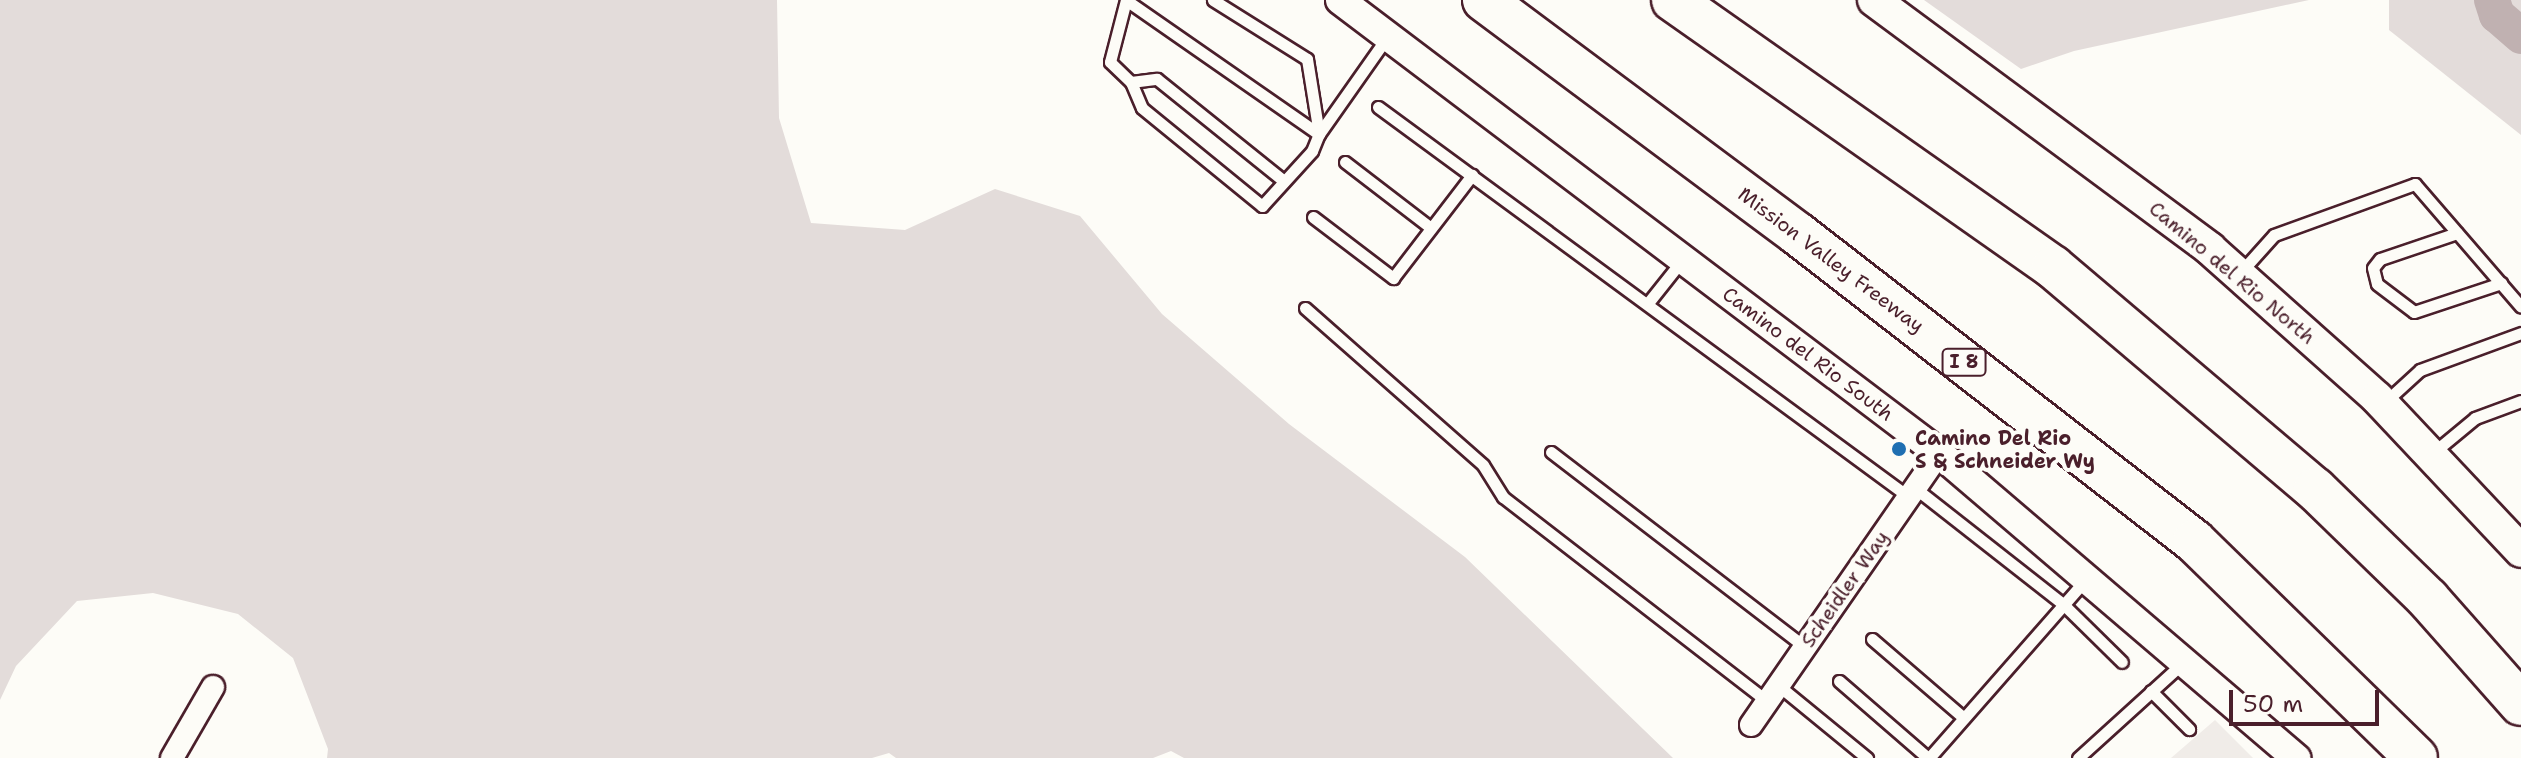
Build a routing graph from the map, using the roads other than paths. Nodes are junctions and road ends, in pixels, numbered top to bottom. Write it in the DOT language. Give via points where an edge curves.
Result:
graph roads {
  1 [pos="1126,0"];
  2 [pos="1213,0"];
  3 [pos="1340,0"];
  4 [pos="1484,0"];
  5 [pos="1673,0"];
  6 [pos="1874,0"];
  7 [pos="1388,36"];
  8 [pos="1131,82"];
  9 [pos="1378,107"];
  10 [pos="1319,134"];
  11 [pos="1345,162"];
  12 [pos="1472,175"];
  13 [pos="1284,181"];
  14 [pos="1313,217"];
  15 [pos="1431,228"];
  16 [pos="2457,233"];
  17 [pos="1683,259"];
  18 [pos="2239,274"];
  19 [pos="2501,283"];
  20 [pos="1648,303"];
  21 [pos="2521,307"];
  22 [pos="1305,308"];
  23 [pos="2521,333"];
  24 [pos="2521,401"];
  25 [pos="2383,404"];
  26 [pos="1551,452"];
  27 [pos="1939,453"];
  28 [pos="2431,455"];
  29 [pos="1912,493"];
  30 [pos="2521,551"];
  31 [pos="2086,579"];
  32 [pos="2064,605"];
  33 [pos="1872,639"];
  34 [pos="1805,647"];
  35 [pos="2184,661"];
  36 [pos="2122,662"];
  37 [pos="1839,681"];
  38 [pos="213,687"];
  39 [pos="2151,691"];
  40 [pos="1773,694"];
  41 [pos="2521,704"];
  42 [pos="1964,718"];
  43 [pos="1751,725"];
  44 [pos="2189,729"];
  45 [pos="1933,756"];
  46 [pos="172,758"];
  47 [pos="1867,758"];
  48 [pos="2078,758"];
  49 [pos="2296,758"];
  50 [pos="2416,758"];
  1 -- 8 [label="lane" via="1110,62"];
  1 -- 10 [label="lane"];
  2 -- 10 [label="lane" via="1307,59"];
  3 -- 7 [label="street, Camino del Rio South"];
  4 -- 50 [label="highway, Mission Valley Freeway / I 8" via="1798,234 2194,541"];
  5 -- 41 [label="highway" via="2053,267 2315,489 2428,599"];
  6 -- 18 [label="main road, Camino del Rio North" via="1960,59"];
  7 -- 10 [label="lane"];
  7 -- 17 [label="street, Camino del Rio South"];
  8 -- 13 [label="lane" via="1157,79"];
  8 -- 13 [label="lane" via="1142,108 1262,206"];
  9 -- 12 [label="lane"];
  10 -- 13 [label="lane" via="1312,151"];
  11 -- 15 [label="lane"];
  12 -- 15 [label="lane"];
  12 -- 20 [label="lane"];
  14 -- 15 [label="lane" via="1393,278"];
  16 -- 18 [label="lane" via="2415,184 2274,235"];
  16 -- 19 [label="lane"];
  16 -- 19 [label="lane" via="2380,259 2373,268 2377,284 2414,312"];
  17 -- 20 [label="lane"];
  17 -- 27 [label="street, Camino del Rio South"];
  18 -- 25 [label="main road, Camino del Rio North"];
  19 -- 21 [label="lane"];
  20 -- 29 [label="lane"];
  22 -- 40 [label="lane" via="1483,465 1503,497"];
  23 -- 25 [label="lane" via="2420,370"];
  24 -- 28 [label="lane" via="2454,430"];
  25 -- 28 [label="main road, Camino del Rio North"];
  26 -- 34 [label="lane"];
  27 -- 29 [label="street, Scheidler Way"];
  27 -- 31 [label="street, Camino del Rio South"];
  28 -- 30 [label="main road, Camino del Rio North"];
  29 -- 32 [label="lane"];
  29 -- 34 [label="street, Scheidler Way"];
  31 -- 32 [label="lane"];
  31 -- 35 [label="street, Camino del Rio South"];
  32 -- 36 [label="lane"];
  32 -- 42 [label="lane"];
  33 -- 42 [label="lane"];
  34 -- 40 [label="street, Scheidler Way"];
  35 -- 39 [label="lane"];
  35 -- 49 [label="street, Camino del Rio South"];
  37 -- 45 [label="lane"];
  38 -- 46 [label="street"];
  39 -- 44 [label="lane"];
  39 -- 48 [label="lane"];
  40 -- 43 [label="street, Scheidler Way"];
  40 -- 47 [label="lane"];
  42 -- 45 [label="lane"];
}
